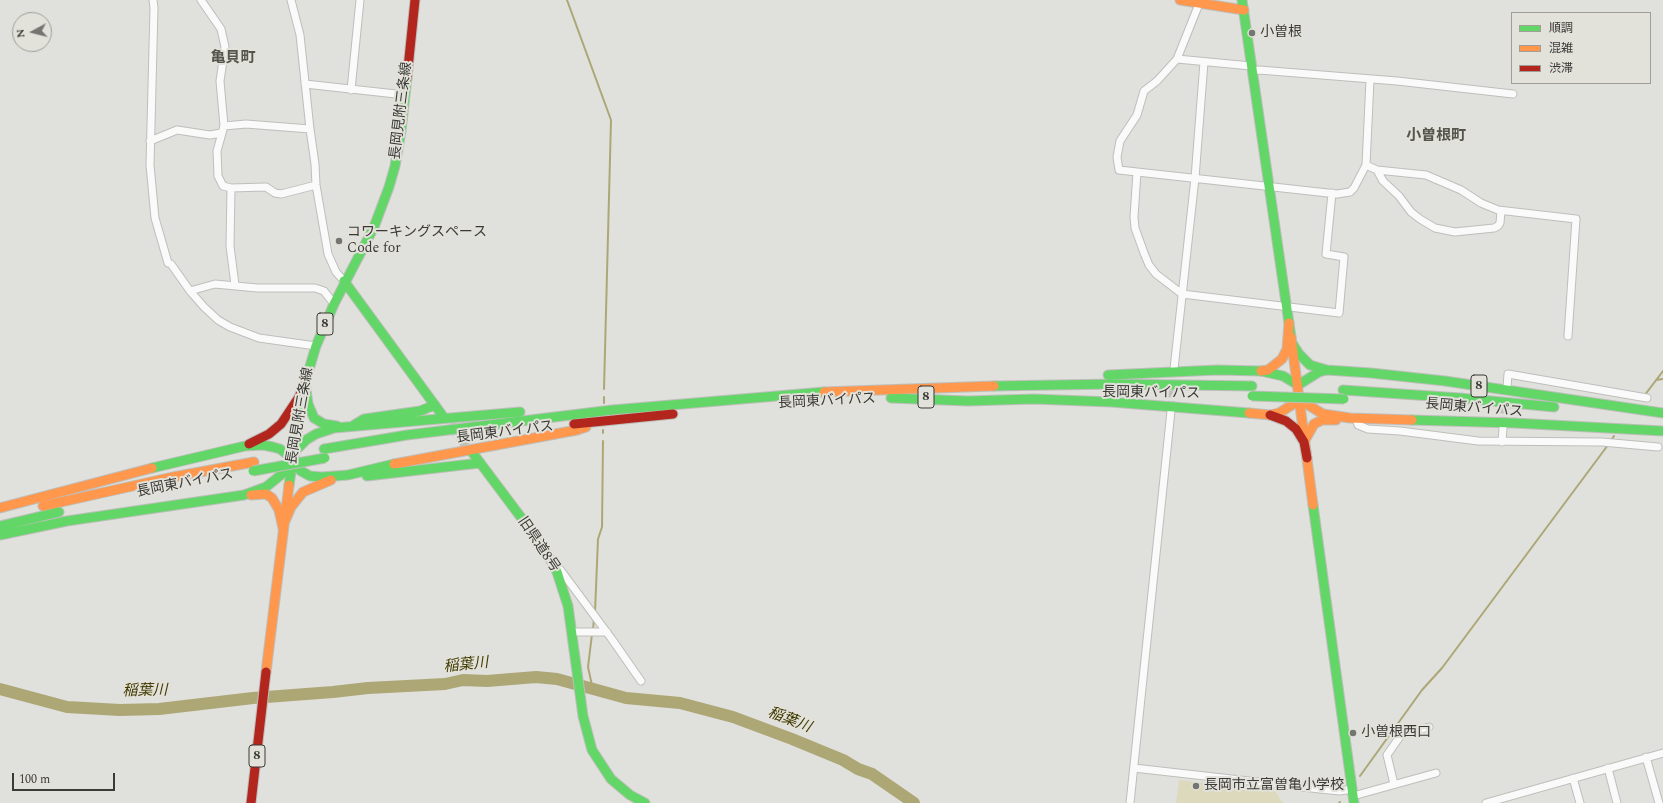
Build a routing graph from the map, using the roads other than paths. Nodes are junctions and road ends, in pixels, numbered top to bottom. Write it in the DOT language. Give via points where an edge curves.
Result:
graph roads {
  1 [pos="153,0"];
  2 [pos="201,0"];
  3 [pos="291,0"];
  4 [pos="360,0"];
  5 [pos="415,0"];
  6 [pos="1180,0"];
  7 [pos="1242,0"];
  8 [pos="1199,4"];
  9 [pos="1244,10"];
  10 [pos="1177,59"];
  11 [pos="1204,62"];
  12 [pos="1252,69"];
  13 [pos="1370,80"];
  14 [pos="305,84"];
  15 [pos="351,90"];
  16 [pos="1513,94"];
  17 [pos="405,95"];
  18 [pos="310,129"];
  19 [pos="223,130"];
  20 [pos="150,142"];
  21 [pos="1366,165"];
  22 [pos="1377,170"];
  23 [pos="1137,172"];
  24 [pos="1195,178"];
  25 [pos="316,185"];
  26 [pos="1270,186"];
  27 [pos="230,188"];
  28 [pos="1332,193"];
  29 [pos="1501,211"];
  30 [pos="344,281"];
  31 [pos="235,285"];
  32 [pos="190,291"];
  33 [pos="1182,294"];
  34 [pos="334,304"];
  35 [pos="1286,307"];
  36 [pos="1289,323"];
  37 [pos="1568,336"];
  38 [pos="1290,340"];
  39 [pos="316,346"];
  40 [pos="1174,369"];
  41 [pos="1327,370"];
  42 [pos="1261,371"];
  43 [pos="305,383"];
  44 [pos="1298,385"];
  45 [pos="1507,387"];
  46 [pos="914,388"];
  47 [pos="1278,388"];
  48 [pos="1230,395"];
  49 [pos="1344,395"];
  50 [pos="891,398"];
  51 [pos="1647,398"];
  52 [pos="860,400"];
  53 [pos="1300,400"];
  54 [pos="807,403"];
  55 [pos="435,405"];
  56 [pos="1451,407"];
  57 [pos="1475,409"];
  58 [pos="612,410"];
  59 [pos="1171,411"];
  60 [pos="696,412"];
  61 [pos="1663,412"];
  62 [pos="682,414"];
  63 [pos="442,415"];
  64 [pos="1270,415"];
  65 [pos="1353,418"];
  66 [pos="1663,418"];
  67 [pos="601,421"];
  68 [pos="354,425"];
  69 [pos="344,426"];
  70 [pos="1503,428"];
  71 [pos="1663,428"];
  72 [pos="1663,431"];
  73 [pos="495,434"];
  74 [pos="1306,440"];
  75 [pos="1502,442"];
  76 [pos="245,446"];
  77 [pos="1658,448"];
  78 [pos="374,450"];
  79 [pos="305,452"];
  80 [pos="322,452"];
  81 [pos="472,452"];
  82 [pos="1307,458"];
  83 [pos="293,460"];
  84 [pos="480,463"];
  85 [pos="253,466"];
  86 [pos="350,475"];
  87 [pos="194,483"];
  88 [pos="153,491"];
  89 [pos="244,495"];
  90 [pos="0,508"];
  91 [pos="0,516"];
  92 [pos="284,524"];
  93 [pos="0,526"];
  94 [pos="0,536"];
  95 [pos="544,548"];
  96 [pos="573,632"];
  97 [pos="607,632"];
  98 [pos="641,681"];
  99 [pos="1429,727"];
  100 [pos="1663,753"];
  101 [pos="1646,757"];
  102 [pos="1134,768"];
  103 [pos="1608,768"];
  104 [pos="1436,773"];
  105 [pos="1573,778"];
  106 [pos="1394,784"];
  107 [pos="1353,796"];
  108 [pos="251,803"];
  109 [pos="645,803"];
  110 [pos="1130,803"];
  111 [pos="1486,803"];
  112 [pos="1580,803"];
  113 [pos="1617,803"];
  114 [pos="1658,803"];
  1 -- 20 [label="street"];
  2 -- 19 [label="street" via="221,29 225,47 220,81"];
  3 -- 14 [label="street" via="300,35"];
  4 -- 15 [label="street"];
  5 -- 17 [label="main road, 長岡見附三条線 / 8"];
  6 -- 8 [label="main road"];
  7 -- 9 [label="main road"];
  8 -- 9 [label="main road"];
  8 -- 10 [label="street"];
  9 -- 12 [label="main road"];
  10 -- 11 [label="street"];
  10 -- 23 [label="street" via="1144,91 1137,114 1120,141 1117,157 1119,170"];
  11 -- 12 [label="street"];
  11 -- 24 [label="street"];
  12 -- 13 [label="street"];
  12 -- 26 [label="main road"];
  13 -- 16 [label="street"];
  13 -- 21 [label="street"];
  14 -- 15 [label="street"];
  14 -- 18 [label="street"];
  15 -- 17 [label="street"];
  17 -- 30 [label="main road, 長岡見附三条線 / 8" via="395,166 389,187 374,227"];
  18 -- 19 [label="street" via="246,124"];
  18 -- 25 [label="street"];
  19 -- 20 [label="street" via="210,135 177,130"];
  19 -- 27 [label="street" via="217,151 218,176 223,186"];
  20 -- 32 [label="street" via="156,218 168,263"];
  21 -- 22 [label="street"];
  21 -- 28 [label="street" via="1350,192"];
  22 -- 29 [label="street" via="1426,176 1461,190 1481,203"];
  22 -- 29 [label="street" via="1383,181 1411,212 1435,228 1455,232 1494,228 1500,223"];
  23 -- 24 [label="street"];
  23 -- 33 [label="street" via="1135,228 1149,266"];
  24 -- 26 [label="street"];
  24 -- 33 [label="street"];
  25 -- 27 [label="street" via="281,194 266,187"];
  25 -- 30 [label="street" via="328,254 334,269"];
  26 -- 28 [label="street"];
  26 -- 35 [label="main road"];
  27 -- 31 [label="street" via="230,246"];
  28 -- 35 [label="street" via="1326,254 1344,257 1339,313"];
  29 -- 37 [label="street" via="1576,219"];
  30 -- 34 [label="main road, 長岡見附三条線 / 8"];
  30 -- 55 [label="main road"];
  31 -- 32 [label="street" via="215,284"];
  31 -- 34 [label="street" via="257,288 320,288"];
  32 -- 39 [label="street" via="218,320 248,335"];
  33 -- 35 [label="street"];
  33 -- 40 [label="street"];
  34 -- 39 [label="main road, 長岡見附三条線 / 8"];
  35 -- 36 [label="main road"];
  36 -- 38 [label="main road"];
  36 -- 42 [label="main road" via="1288,342 1282,359 1268,370"];
  38 -- 41 [label="main road" via="1310,365"];
  38 -- 44 [label="main road"];
  39 -- 43 [label="main road, 長岡見附三条線 / 8"];
  41 -- 44 [label="main road, 8" via="1313,374"];
  41 -- 61 [label="main road, 8" via="1445,381"];
  42 -- 44 [label="main road, 8" via="1283,376"];
  42 -- 46 [label="main road, 8" via="1217,370"];
  43 -- 69 [label="main road" via="308,404 314,418 324,424"];
  43 -- 76 [label="main road" via="282,424"];
  43 -- 83 [label="main road, 長岡見附三条線 / 8"];
  44 -- 53 [label="main road"];
  45 -- 51 [label="street" via="1508,374"];
  46 -- 49 [label="main road, 長岡東バイパス / 8, bridge" via="1115,384"];
  46 -- 58 [label="main road, 長岡東バイパス / 8" via="802,394"];
  47 -- 49 [label="main road, 長岡東バイパス / 8"];
  48 -- 50 [label="main road, 長岡東バイパス / 8" via="1086,394"];
  49 -- 56 [label="main road, 長岡東バイパス / 8"];
  49 -- 66 [label="main road, 長岡東バイパス / 8" via="1494,401"];
  50 -- 52 [label="main road, 長岡東バイパス / 8"];
  50 -- 64 [label="main road, 8" via="1110,402"];
  53 -- 64 [label="main road, 8" via="1279,413"];
  53 -- 65 [label="main road" via="1323,414"];
  53 -- 74 [label="main road"];
  54 -- 60 [label="main road, 長岡東バイパス"];
  55 -- 63 [label="main road"];
  55 -- 68 [label="main road" via="420,411 364,419"];
  57 -- 71 [label="main road, 長岡東バイパス / 8"];
  58 -- 68 [label="main road" via="571,409"];
  58 -- 80 [label="main road, 長岡東バイパス / 8" via="408,435"];
  59 -- 102 [label="street"];
  62 -- 67 [label="main road, 長岡東バイパス"];
  64 -- 82 [label="main road" via="1286,421 1296,429 1304,442"];
  65 -- 72 [label="main road"];
  65 -- 74 [label="main road" via="1318,422"];
  65 -- 75 [label="street" via="1358,425 1368,429"];
  67 -- 73 [label="main road, 長岡東バイパス"];
  67 -- 86 [label="main road" via="577,430 406,461"];
  68 -- 69 [label="main road"];
  69 -- 83 [label="main road" via="316,434 299,446"];
  70 -- 75 [label="street"];
  74 -- 82 [label="main road"];
  75 -- 77 [label="street" via="1611,442"];
  76 -- 83 [label="main road" via="263,445 280,449"];
  76 -- 90 [label="main road"];
  78 -- 80 [label="main road, 長岡東バイパス / 8"];
  79 -- 85 [label="main road, 長岡東バイパス / 8" via="273,458"];
  80 -- 85 [label="main road, 長岡東バイパス / 8, bridge"];
  81 -- 84 [label="main road, 旧県道8号"];
  82 -- 107 [label="main road"];
  83 -- 86 [label="main road" via="301,471 310,476"];
  83 -- 89 [label="main road" via="270,484"];
  83 -- 92 [label="main road, 長岡見附三条線 / 8"];
  84 -- 86 [label="main road" via="363,477"];
  84 -- 95 [label="main road, 旧県道8号"];
  85 -- 87 [label="main road, 長岡東バイパス / 8"];
  85 -- 91 [label="main road, 長岡東バイパス / 8" via="87,496"];
  86 -- 92 [label="main road" via="318,484 303,492 291,507"];
  88 -- 93 [label="main road, 長岡東バイパス"];
  89 -- 92 [label="main road" via="266,494 272,498"];
  89 -- 94 [label="main road" via="67,521"];
  92 -- 108 [label="main road, 長岡見附三条線 / 8"];
  95 -- 96 [label="main road, 旧県道8号" via="558,572"];
  95 -- 97 [label="street"];
  96 -- 97 [label="street"];
  96 -- 109 [label="main road, 旧県道8号" via="589,742 600,764 618,785"];
  97 -- 98 [label="street"];
  99 -- 106 [label="street" via="1401,735 1387,755"];
  100 -- 101 [label="street"];
  101 -- 103 [label="street"];
  101 -- 114 [label="street"];
  102 -- 107 [label="street" via="1340,791"];
  102 -- 110 [label="street"];
  103 -- 105 [label="street"];
  103 -- 113 [label="street"];
  104 -- 106 [label="street"];
  105 -- 111 [label="street"];
  105 -- 112 [label="street"];
  106 -- 107 [label="street"];
}
